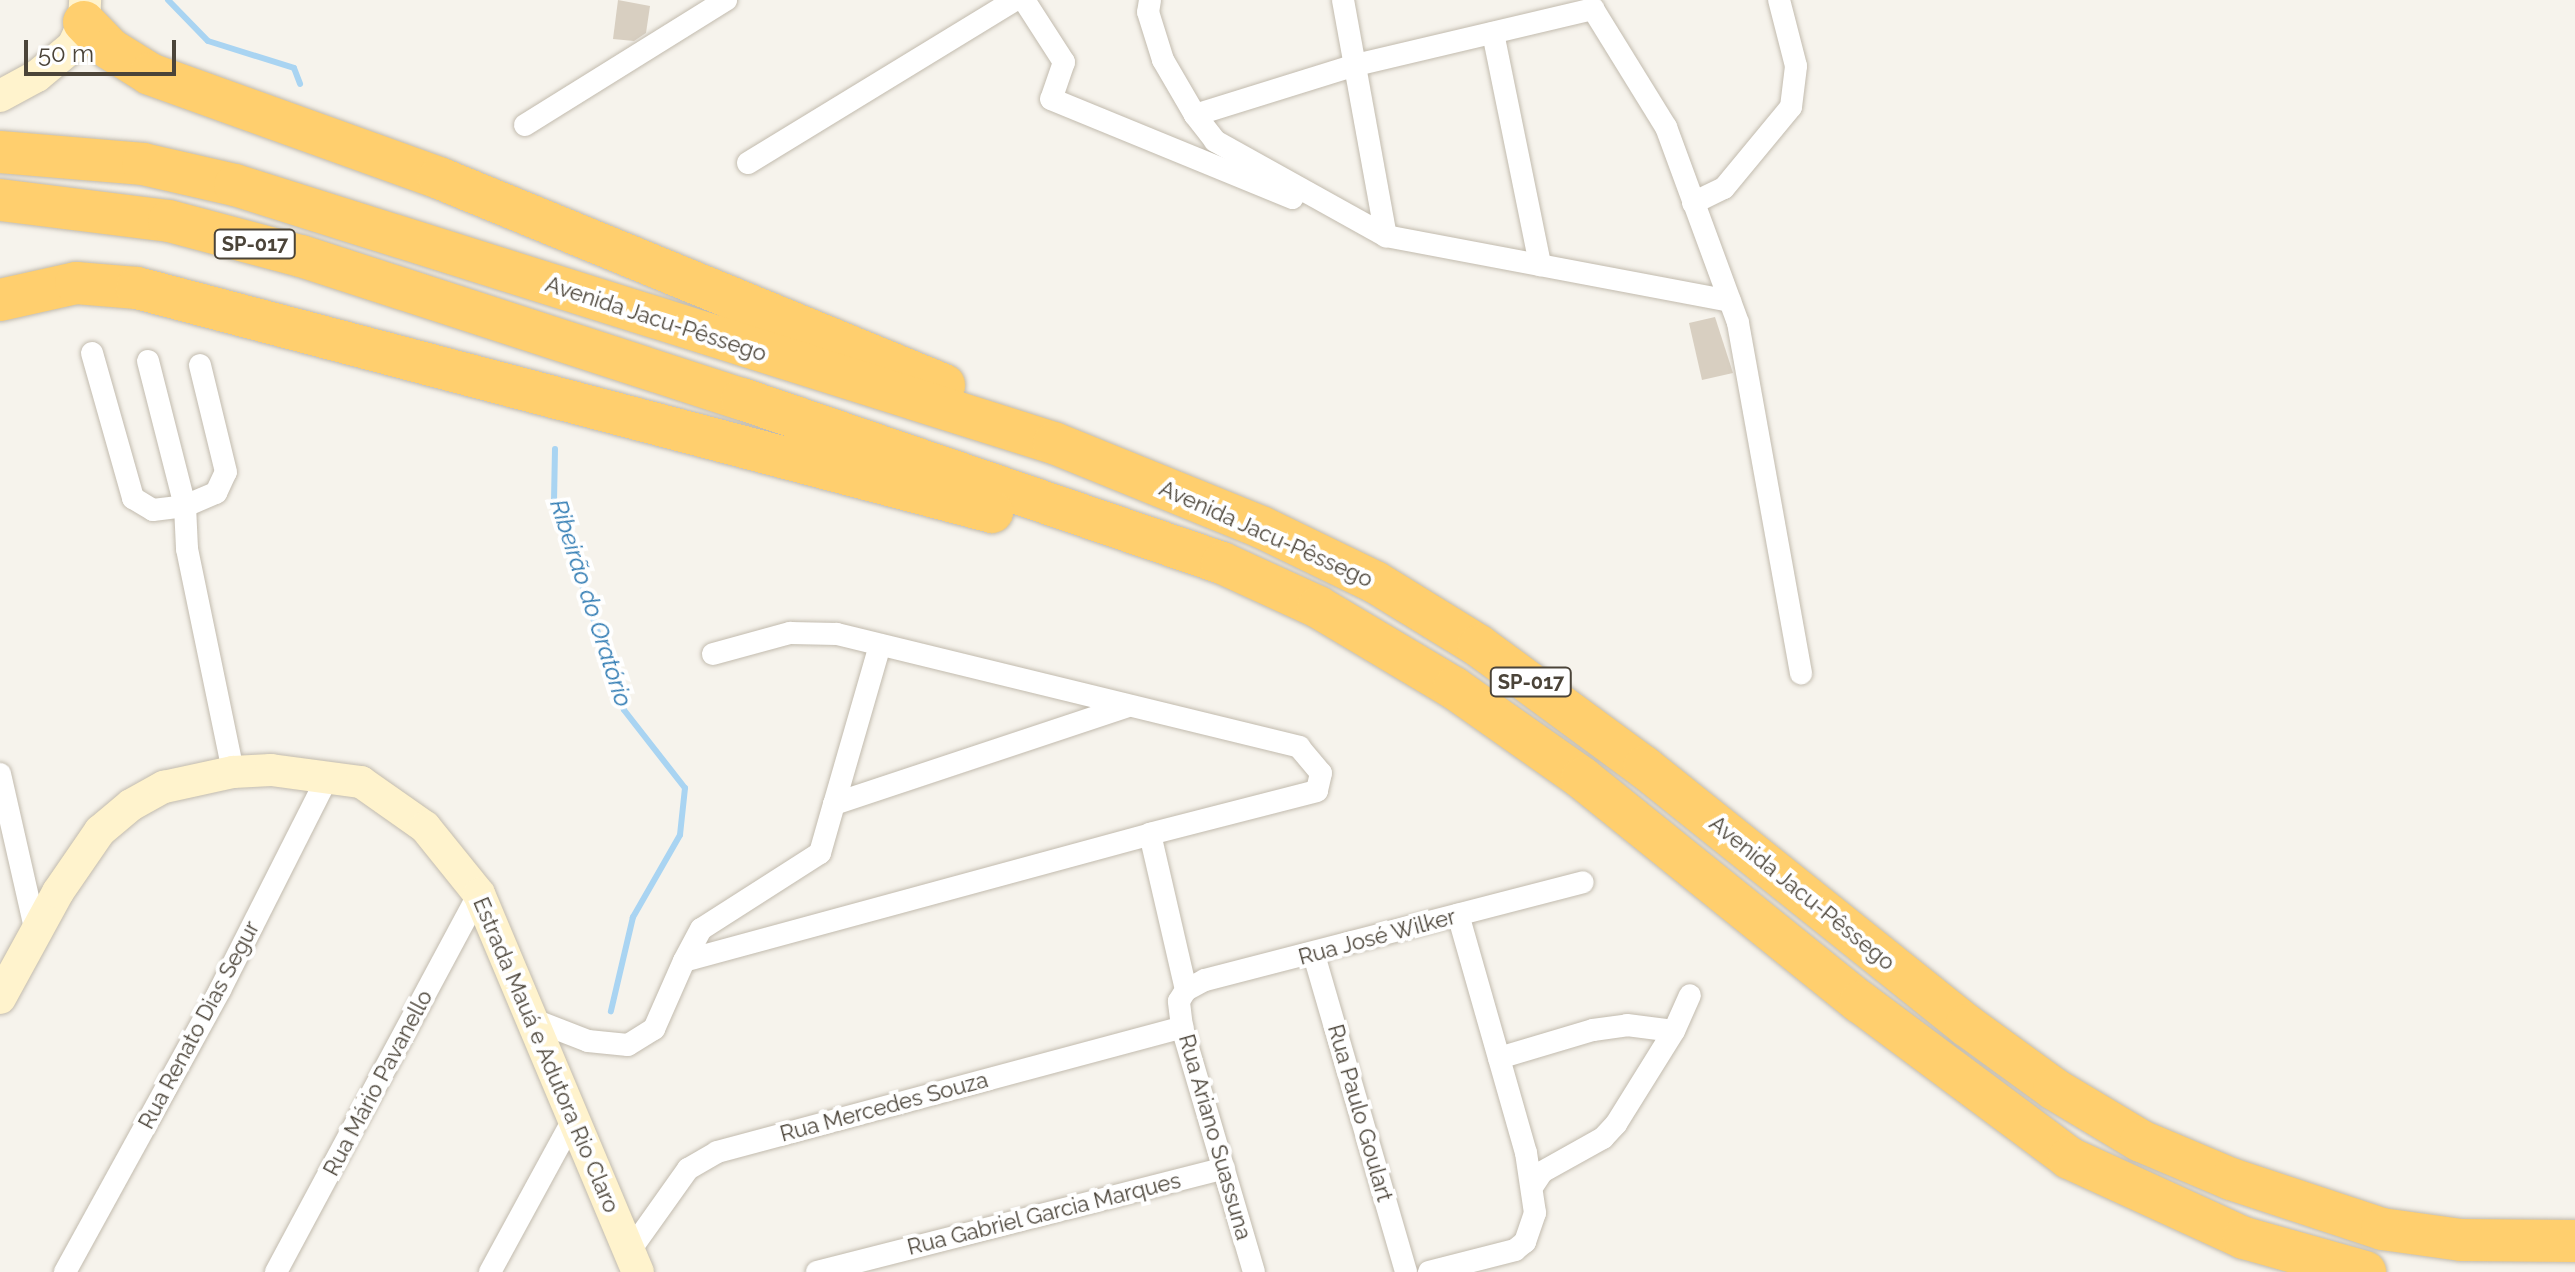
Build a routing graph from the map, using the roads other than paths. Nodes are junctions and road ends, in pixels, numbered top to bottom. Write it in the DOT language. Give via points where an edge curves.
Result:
graph roads {
  1 [pos="726,0"];
  2 [pos="1015,0"];
  3 [pos="1024,0"];
  4 [pos="1150,0"];
  5 [pos="1343,0"];
  6 [pos="1779,0"];
  7 [pos="1590,5"];
  8 [pos="85,6"];
  9 [pos="1493,33"];
  10 [pos="1356,65"];
  11 [pos="0,96"];
  12 [pos="1195,115"];
  13 [pos="525,125"];
  14 [pos="0,152"];
  15 [pos="748,163"];
  16 [pos="0,200"];
  17 [pos="1693,203"];
  18 [pos="1386,236"];
  19 [pos="1540,265"];
  20 [pos="0,300"];
  21 [pos="1730,301"];
  22 [pos="92,353"];
  23 [pos="148,361"];
  24 [pos="200,365"];
  25 [pos="1054,443"];
  26 [pos="185,506"];
  27 [pos="1178,546"];
  28 [pos="880,645"];
  29 [pos="713,654"];
  30 [pos="1801,673"];
  31 [pos="1129,706"];
  32 [pos="233,772"];
  33 [pos="0,774"];
  34 [pos="328,776"];
  35 [pos="834,804"];
  36 [pos="1150,834"];
  37 [pos="1583,882"];
  38 [pos="479,894"];
  39 [pos="1458,915"];
  40 [pos="36,933"];
  41 [pos="1314,955"];
  42 [pos="684,961"];
  43 [pos="1690,995"];
  44 [pos="1183,996"];
  45 [pos="0,998"];
  46 [pos="534,1020"];
  47 [pos="1182,1027"];
  48 [pos="1674,1031"];
  49 [pos="1499,1058"];
  50 [pos="575,1116"];
  51 [pos="1224,1168"];
  52 [pos="1534,1184"];
  53 [pos="2575,1241"];
  54 [pos="634,1262"];
  55 [pos="1494,1264"];
  56 [pos="65,1272"];
  57 [pos="276,1272"];
  58 [pos="490,1272"];
  59 [pos="817,1272"];
  60 [pos="1254,1272"];
  61 [pos="1406,1272"];
  62 [pos="1429,1272"];
  63 [pos="2365,1272"];
  1 -- 13 [label="street"];
  2 -- 15 [label="street"];
  3 -- 18 [label="street" via="1064,62 1051,99"];
  4 -- 12 [label="street" via="1163,60"];
  5 -- 10 [label="street"];
  6 -- 17 [label="street" via="1796,66 1791,107 1724,188"];
  7 -- 9 [label="street"];
  7 -- 17 [label="street" via="1666,127"];
  8 -- 11 [label="main road" via="57,62"];
  8 -- 25 [label="highway" via="110,49 150,74 439,178 979,401"];
  9 -- 10 [label="street"];
  9 -- 19 [label="street"];
  10 -- 12 [label="street"];
  10 -- 18 [label="street"];
  12 -- 18 [label="street" via="1215,141"];
  14 -- 25 [label="highway, Avenida Jacu-Pêssego / SP-017" via="143,164 235,185"];
  16 -- 27 [label="highway, Avenida Jacu-Pêssego / SP-017" via="169,221 301,256"];
  17 -- 21 [label="street"];
  18 -- 19 [label="street"];
  19 -- 21 [label="street"];
  20 -- 27 [label="highway" via="76,283 137,288 1032,522 1124,544"];
  21 -- 30 [label="street"];
  22 -- 26 [label="street" via="133,498 153,510"];
  23 -- 26 [label="street"];
  24 -- 26 [label="street" via="226,472 216,493"];
  25 -- 53 [label="highway, Avenida Jacu-Pêssego / SP-017" via="1261,527 1375,582 1479,646 1644,767 1966,1025 2054,1089 2141,1141 2231,1179 2382,1229 2461,1240"];
  26 -- 32 [label="street" via="187,549"];
  27 -- 63 [label="highway, Avenida Jacu-Pêssego / SP-017" via="1318,607 1454,688 1582,778 1860,1002 2069,1158 2244,1238"];
  28 -- 29 [label="street" via="837,634 790,633"];
  28 -- 31 [label="street"];
  28 -- 35 [label="street"];
  31 -- 35 [label="street"];
  31 -- 36 [label="street" via="1299,747 1321,773 1317,791"];
  32 -- 34 [label="main road, Estrada Mauá e Adutora Rio Claro"];
  32 -- 40 [label="main road, Estrada Mauá e Adutora Rio Claro" via="164,787 131,805 100,831"];
  33 -- 40 [label="street"];
  34 -- 38 [label="main road, Estrada Mauá e Adutora Rio Claro" via="361,782 389,798 425,827"];
  34 -- 56 [label="street, Rua Renato Dias Segur" via="220,990"];
  35 -- 42 [label="street" via="820,853 701,929"];
  36 -- 42 [label="street"];
  36 -- 44 [label="street, Rua Ariano Suassuna"];
  37 -- 39 [label="street, Rua José Wilker"];
  38 -- 46 [label="main road, Estrada Mauá e Adutora Rio Claro"];
  38 -- 57 [label="street, Rua Mário Pavanello"];
  39 -- 41 [label="street, Rua José Wilker"];
  39 -- 49 [label="street"];
  40 -- 45 [label="main road, Estrada Mauá e Adutora Rio Claro"];
  41 -- 44 [label="street, Rua José Wilker" via="1205,980"];
  41 -- 61 [label="street, Rua Paulo Goulart"];
  42 -- 46 [label="street" via="654,1029 628,1045 588,1041"];
  43 -- 48 [label="street"];
  44 -- 47 [label="street, Rua Ariano Suassuna"];
  46 -- 50 [label="main road, Estrada Mauá e Adutora Rio Claro"];
  47 -- 51 [label="street, Rua Ariano Suassuna"];
  47 -- 54 [label="street, Rua Mercedes Souza" via="717,1152 688,1169"];
  48 -- 49 [label="street" via="1627,1025 1593,1030"];
  48 -- 52 [label="street" via="1603,1138 1542,1172"];
  49 -- 52 [label="street"];
  50 -- 54 [label="main road, Estrada Mauá e Adutora Rio Claro"];
  50 -- 58 [label="street"];
  51 -- 59 [label="street, Rua Gabriel Garcia Marques"];
  51 -- 60 [label="street, Rua Ariano Suassuna"];
  52 -- 55 [label="street" via="1535,1213 1525,1242"];
  55 -- 62 [label="street"];
}
